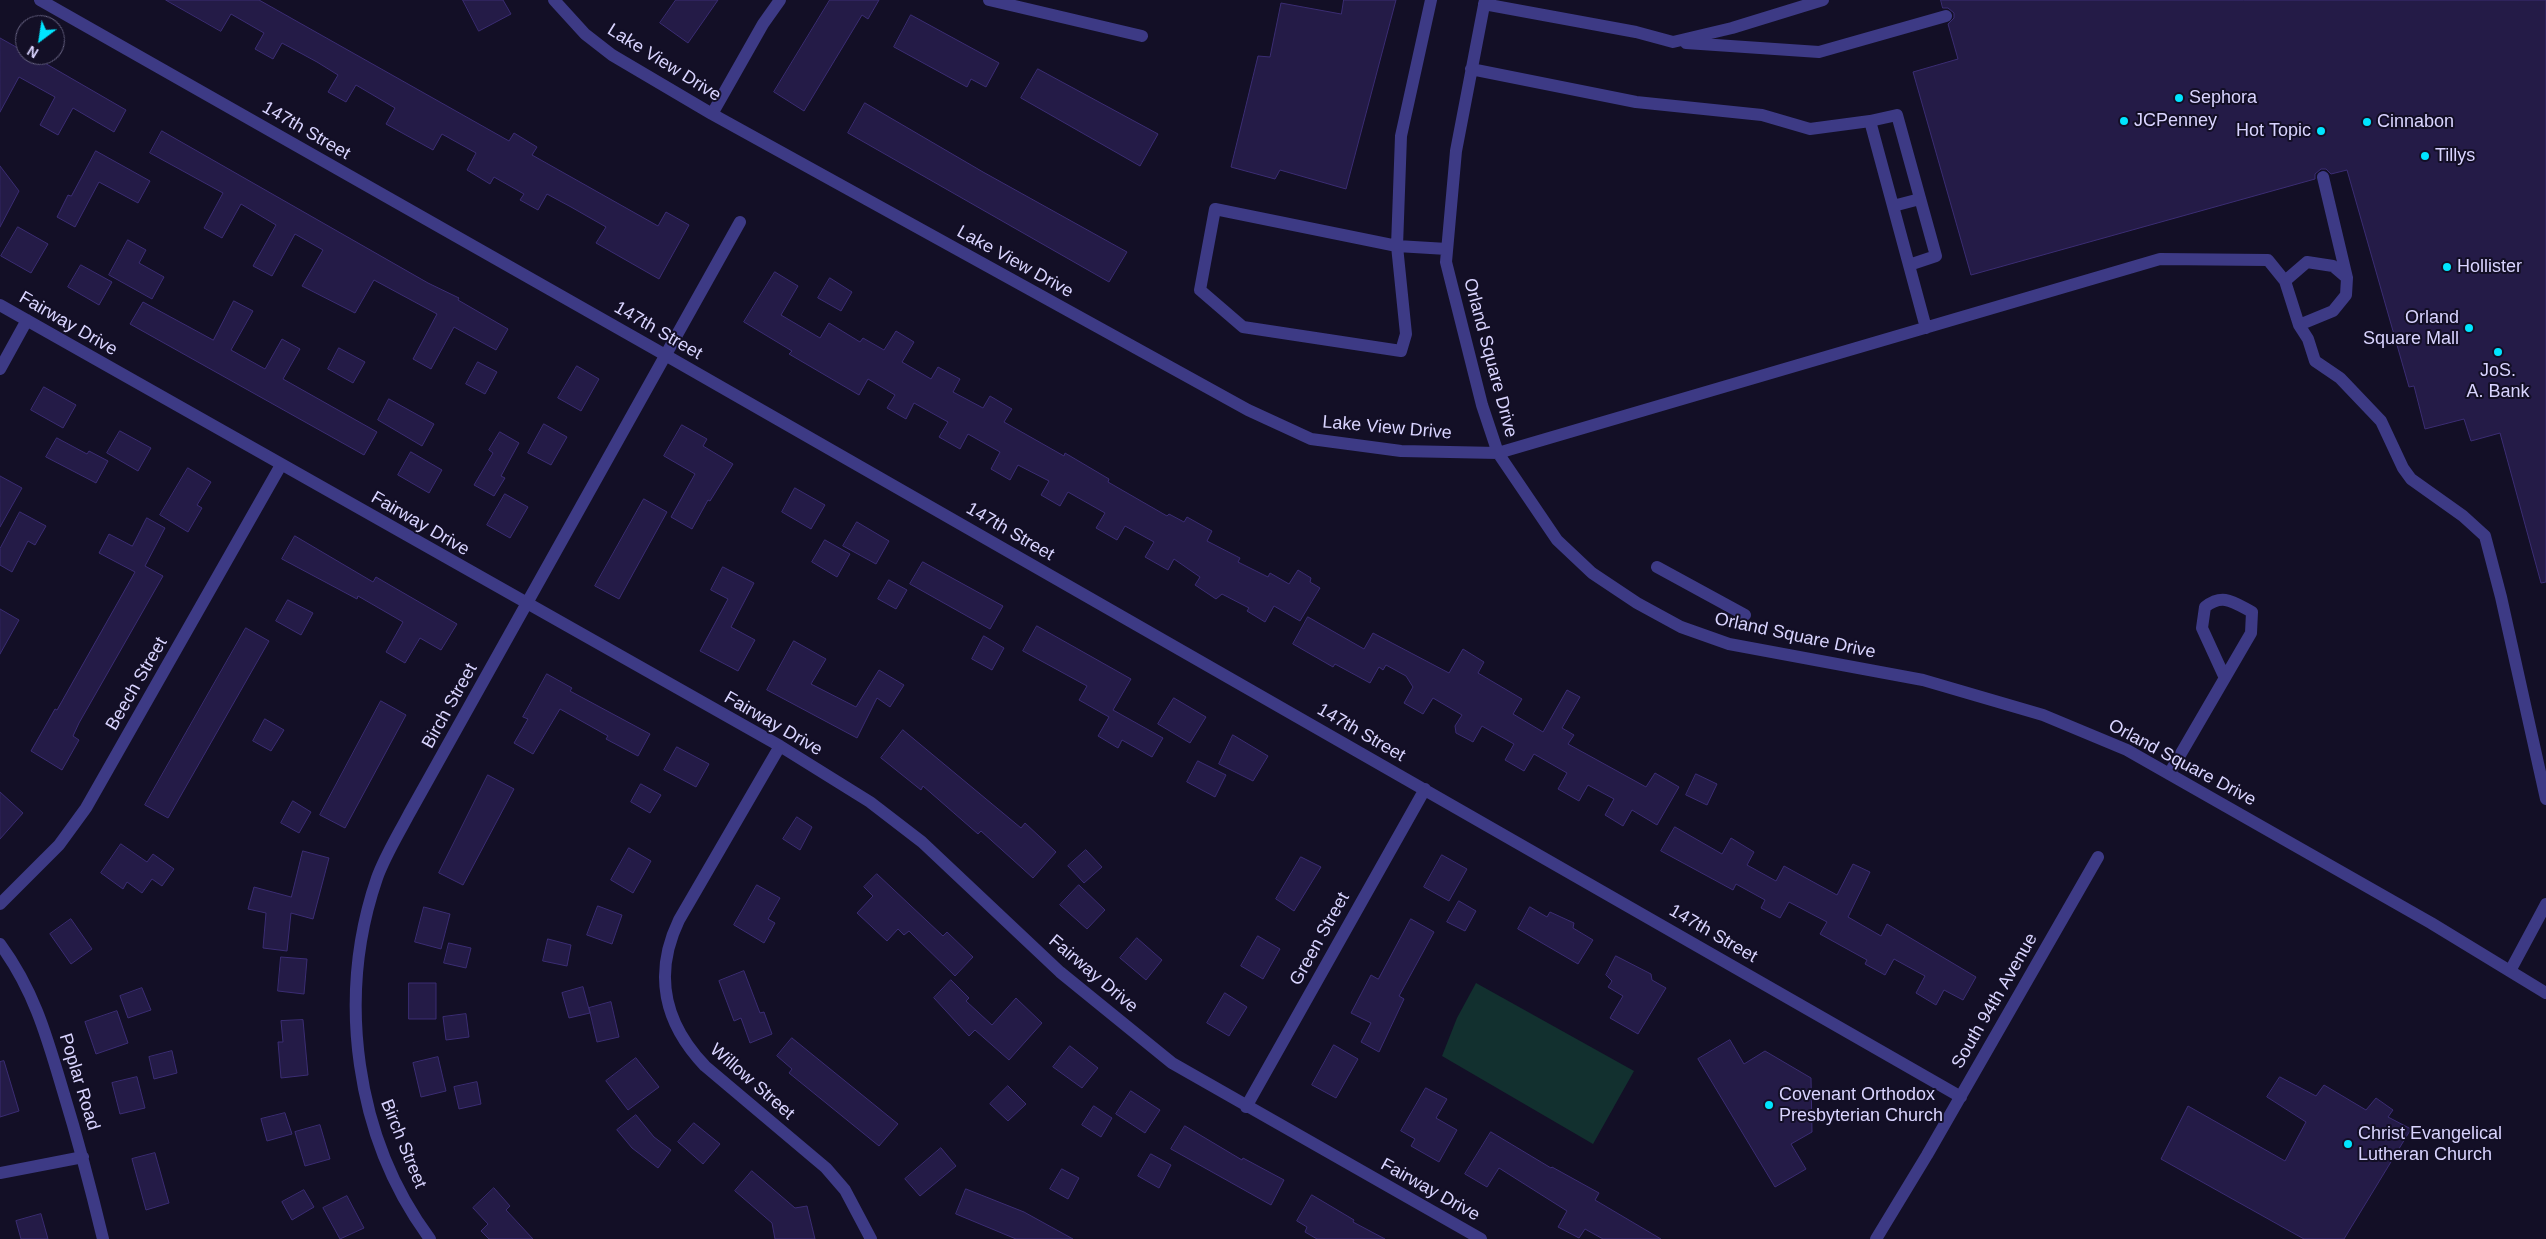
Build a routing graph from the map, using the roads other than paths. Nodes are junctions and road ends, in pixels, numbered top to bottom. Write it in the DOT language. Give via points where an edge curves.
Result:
graph roads {
  1 [pos="40,0"];
  2 [pos="554,0"];
  3 [pos="780,0"];
  4 [pos="989,0"];
  5 [pos="1431,0"];
  6 [pos="1823,0"];
  7 [pos="1485,2"];
  8 [pos="1946,16"];
  9 [pos="1142,36"];
  10 [pos="1673,42"];
  11 [pos="1471,69"];
  12 [pos="712,114"];
  13 [pos="1870,121"];
  14 [pos="2322,176"];
  15 [pos="1920,199"];
  16 [pos="1893,206"];
  17 [pos="740,222"];
  18 [pos="1397,246"];
  19 [pos="1447,249"];
  20 [pos="1909,265"];
  21 [pos="2347,278"];
  22 [pos="2285,281"];
  23 [pos="0,305"];
  24 [pos="27,320"];
  25 [pos="2299,325"];
  26 [pos="1926,328"];
  27 [pos="667,356"];
  28 [pos="0,369"];
  29 [pos="1498,453"];
  30 [pos="281,465"];
  31 [pos="1657,567"];
  32 [pos="527,604"];
  33 [pos="1744,616"];
  34 [pos="2224,676"];
  35 [pos="780,746"];
  36 [pos="2169,774"];
  37 [pos="1425,789"];
  38 [pos="2546,799"];
  39 [pos="2098,857"];
  40 [pos="0,904"];
  41 [pos="2546,904"];
  42 [pos="0,944"];
  43 [pos="2510,971"];
  44 [pos="2546,993"];
  45 [pos="1961,1097"];
  46 [pos="1246,1107"];
  47 [pos="83,1157"];
  48 [pos="0,1173"];
  49 [pos="103,1239"];
  50 [pos="430,1239"];
  51 [pos="871,1239"];
  52 [pos="1481,1239"];
  53 [pos="1876,1239"];
  1 -- 27 [label="street, 147th Street"];
  2 -- 12 [label="street, Lake View Drive" via="585,34 612,55"];
  3 -- 12 [label="street"];
  4 -- 9 [label="street"];
  5 -- 18 [label="street" via="1401,136"];
  6 -- 10 [label="street"];
  7 -- 10 [label="street"];
  7 -- 11 [label="street, Orland Square Drive"];
  8 -- 10 [label="street" via="1819,52"];
  11 -- 13 [label="street" via="1636,102 1762,115 1810,129"];
  11 -- 19 [label="street, Orland Square Drive" via="1456,151"];
  12 -- 29 [label="street, Lake View Drive" via="1248,410 1310,439 1401,451"];
  13 -- 15 [label="street" via="1897,115"];
  13 -- 16 [label="street"];
  14 -- 21 [label="street"];
  15 -- 16 [label="street"];
  15 -- 20 [label="street" via="1936,256"];
  16 -- 20 [label="street"];
  17 -- 27 [label="street, Birch Street"];
  18 -- 18 [label="street" via="1406,334 1401,351 1243,327 1200,290 1215,209"];
  18 -- 19 [label="street"];
  19 -- 29 [label="street, Orland Square Drive" via="1446,262 1482,405"];
  20 -- 26 [label="street"];
  21 -- 22 [label="street" via="2333,266 2307,262"];
  21 -- 25 [label="street" via="2346,295 2333,311"];
  22 -- 25 [label="street"];
  22 -- 26 [label="street, Lake View Drive" via="2268,260 2160,259"];
  23 -- 24 [label="street, Fairway Drive"];
  24 -- 28 [label="street"];
  24 -- 30 [label="street, Fairway Drive"];
  25 -- 38 [label="street" via="2316,361 2340,378 2381,421 2402,468 2484,536 2501,597"];
  26 -- 29 [label="street, Lake View Drive"];
  27 -- 32 [label="street, Birch Street"];
  27 -- 37 [label="street, 147th Street"];
  29 -- 36 [label="street, Orland Square Drive" via="1557,540 1592,573 1681,627 1729,644 1923,680 2043,715 2127,750"];
  30 -- 32 [label="street, Fairway Drive"];
  30 -- 40 [label="street, Beech Street" via="86,808 59,845"];
  31 -- 33 [label="street"];
  32 -- 35 [label="street, Fairway Drive"];
  32 -- 50 [label="street, Birch Street" via="390,848 378,878 355,987 359,1059 368,1106 397,1182"];
  34 -- 34 [label="street" via="2251,633 2252,612 2226,599 2215,599 2205,607 2202,628"];
  34 -- 36 [label="street"];
  35 -- 46 [label="street, Fairway Drive" via="870,802 922,842 1060,972 1172,1062"];
  35 -- 51 [label="street, Willow Street" via="679,920 666,958 664,984 670,1012 692,1052 826,1168 845,1190"];
  36 -- 43 [label="street, Orland Square Drive"];
  37 -- 45 [label="street, 147th Street"];
  37 -- 46 [label="street, Green Street"];
  39 -- 45 [label="street, South 94th Avenue"];
  41 -- 43 [label="street"];
  42 -- 47 [label="street, Poplar Road" via="31,993"];
  43 -- 44 [label="street, Orland Square Drive"];
  45 -- 53 [label="street, South 94th Avenue"];
  46 -- 52 [label="street, Fairway Drive"];
  47 -- 48 [label="street"];
  47 -- 49 [label="street, Poplar Road"];
}
